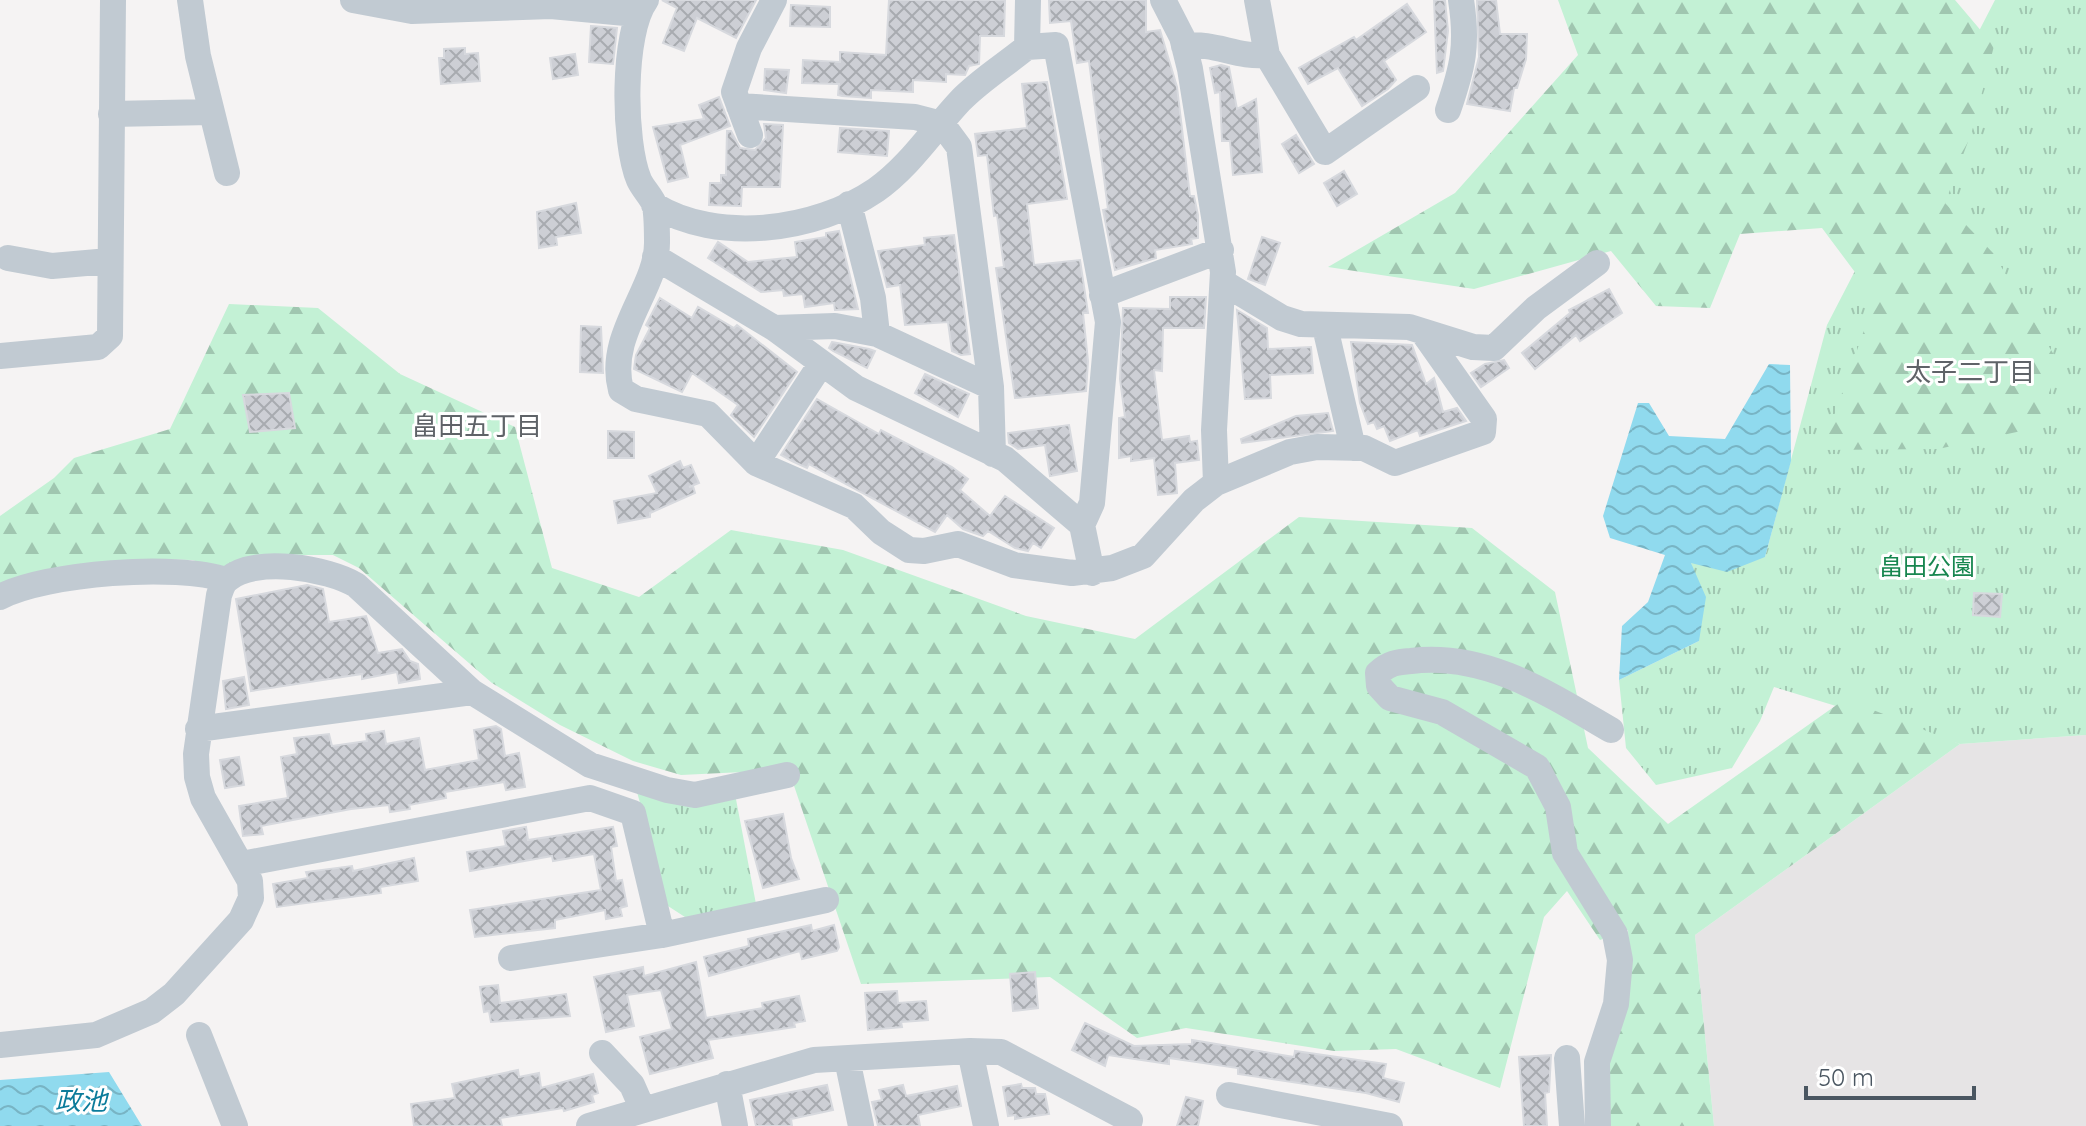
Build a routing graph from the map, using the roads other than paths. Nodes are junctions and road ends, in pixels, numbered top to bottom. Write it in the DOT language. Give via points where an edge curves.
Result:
graph roads {
  1 [pos="113,0"];
  2 [pos="190,0"];
  3 [pos="353,0"];
  4 [pos="774,0"];
  5 [pos="1028,0"];
  6 [pos="1163,0"];
  7 [pos="1257,0"];
  8 [pos="1461,0"];
  9 [pos="534,3"];
  10 [pos="429,5"];
  11 [pos="640,5"];
  12 [pos="1184,46"];
  13 [pos="1027,47"];
  14 [pos="1267,55"];
  15 [pos="1417,88"];
  16 [pos="739,106"];
  17 [pos="1448,110"];
  18 [pos="211,112"];
  19 [pos="111,114"];
  20 [pos="942,124"];
  21 [pos="750,135"];
  22 [pos="227,173"];
  23 [pos="849,204"];
  24 [pos="654,205"];
  25 [pos="1221,250"];
  26 [pos="655,257"];
  27 [pos="8,258"];
  28 [pos="109,261"];
  29 [pos="1597,263"];
  30 [pos="1224,283"];
  31 [pos="1102,295"];
  32 [pos="1325,327"];
  33 [pos="774,328"];
  34 [pos="1422,331"];
  35 [pos="877,334"];
  36 [pos="0,356"];
  37 [pos="821,364"];
  38 [pos="991,387"];
  39 [pos="1353,448"];
  40 [pos="993,454"];
  41 [pos="756,463"];
  42 [pos="1216,483"];
  43 [pos="1082,525"];
  44 [pos="1092,573"];
  45 [pos="226,580"];
  46 [pos="0,597"];
  47 [pos="472,692"];
  48 [pos="198,729"];
  49 [pos="1611,730"];
  50 [pos="787,775"];
  51 [pos="625,777"];
  52 [pos="611,805"];
  53 [pos="242,864"];
  54 [pos="826,900"];
  55 [pos="662,935"];
  56 [pos="511,958"];
  57 [pos="199,1035"];
  58 [pos="0,1045"];
  59 [pos="970,1051"];
  60 [pos="602,1053"];
  61 [pos="1567,1058"];
  62 [pos="847,1059"];
  63 [pos="727,1084"];
  64 [pos="1229,1095"];
  65 [pos="643,1110"];
  66 [pos="1287,1116"];
  67 [pos="235,1126"];
  68 [pos="589,1126"];
  69 [pos="735,1126"];
  70 [pos="861,1126"];
  71 [pos="986,1126"];
  72 [pos="1128,1126"];
  73 [pos="1390,1126"];
  74 [pos="1572,1126"];
  75 [pos="1598,1126"];
  1 -- 19 [label="street"];
  2 -- 18 [label="street"];
  3 -- 10 [label="street"];
  4 -- 16 [label="street" via="734,92"];
  5 -- 13 [label="street"];
  6 -- 12 [label="street"];
  7 -- 14 [label="street"];
  8 -- 17 [label="street" via="1467,38"];
  9 -- 10 [label="street"];
  9 -- 11 [label="street"];
  11 -- 24 [label="street" via="630,73 632,151 639,180"];
  12 -- 14 [label="street" via="1215,45 1236,56"];
  12 -- 25 [label="street"];
  13 -- 20 [label="street" via="961,100"];
  13 -- 31 [label="street" via="1056,45"];
  14 -- 15 [label="street" via="1325,152"];
  16 -- 20 [label="street" via="915,117"];
  16 -- 21 [label="street"];
  18 -- 19 [label="street"];
  18 -- 22 [label="street"];
  19 -- 28 [label="street"];
  20 -- 23 [label="street" via="876,190"];
  20 -- 38 [label="street" via="959,147"];
  23 -- 24 [label="street" via="780,226 746,230 674,217"];
  23 -- 35 [label="street"];
  24 -- 26 [label="street"];
  25 -- 30 [label="street"];
  25 -- 31 [label="street"];
  26 -- 33 [label="street"];
  26 -- 41 [label="street" via="624,336 621,390 636,399 708,414"];
  27 -- 28 [label="street" via="52,266"];
  28 -- 36 [label="street" via="110,336 98,347"];
  29 -- 34 [label="street" via="1536,308 1494,348"];
  30 -- 32 [label="street" via="1282,318"];
  30 -- 42 [label="street" via="1214,430"];
  31 -- 43 [label="street" via="1108,322 1106,365 1092,503"];
  32 -- 34 [label="street" via="1379,324"];
  32 -- 39 [label="street"];
  33 -- 35 [label="street" via="835,326"];
  33 -- 37 [label="street"];
  34 -- 39 [label="street" via="1484,419 1483,432 1395,463"];
  35 -- 38 [label="street"];
  37 -- 40 [label="street" via="856,388"];
  37 -- 41 [label="street"];
  38 -- 40 [label="street"];
  39 -- 42 [label="street" via="1290,452"];
  40 -- 43 [label="street"];
  41 -- 44 [label="street" via="854,506 909,550 958,544 1014,565"];
  42 -- 44 [label="street" via="1143,556"];
  43 -- 44 [label="street"];
  45 -- 46 [label="street" via="164,571 38,582"];
  45 -- 47 [label="street" via="280,567 313,567 340,575"];
  45 -- 48 [label="street" via="219,595"];
  47 -- 48 [label="street"];
  47 -- 51 [label="street" via="590,765"];
  48 -- 53 [label="street" via="197,777 203,798"];
  49 -- 75 [label="street" via="1496,668 1431,658 1388,664 1378,673 1379,686 1390,698 1442,712 1537,767 1558,807 1565,853 1615,934 1620,960 1616,1004 1597,1062"];
  50 -- 51 [label="street" via="695,795"];
  51 -- 52 [label="street"];
  52 -- 53 [label="street" via="590,798"];
  52 -- 55 [label="street" via="633,813"];
  53 -- 58 [label="street" via="251,898 241,920 152,1011 96,1035"];
  54 -- 55 [label="street"];
  55 -- 56 [label="street"];
  57 -- 67 [label="street"];
  59 -- 62 [label="street"];
  59 -- 71 [label="street"];
  59 -- 72 [label="street" via="1001,1052 1130,1120"];
  60 -- 65 [label="street" via="632,1085"];
  61 -- 74 [label="street"];
  62 -- 63 [label="street" via="814,1060"];
  62 -- 70 [label="street"];
  63 -- 65 [label="street"];
  63 -- 69 [label="street"];
  64 -- 66 [label="street"];
  65 -- 68 [label="street"];
  66 -- 73 [label="street"];
}
